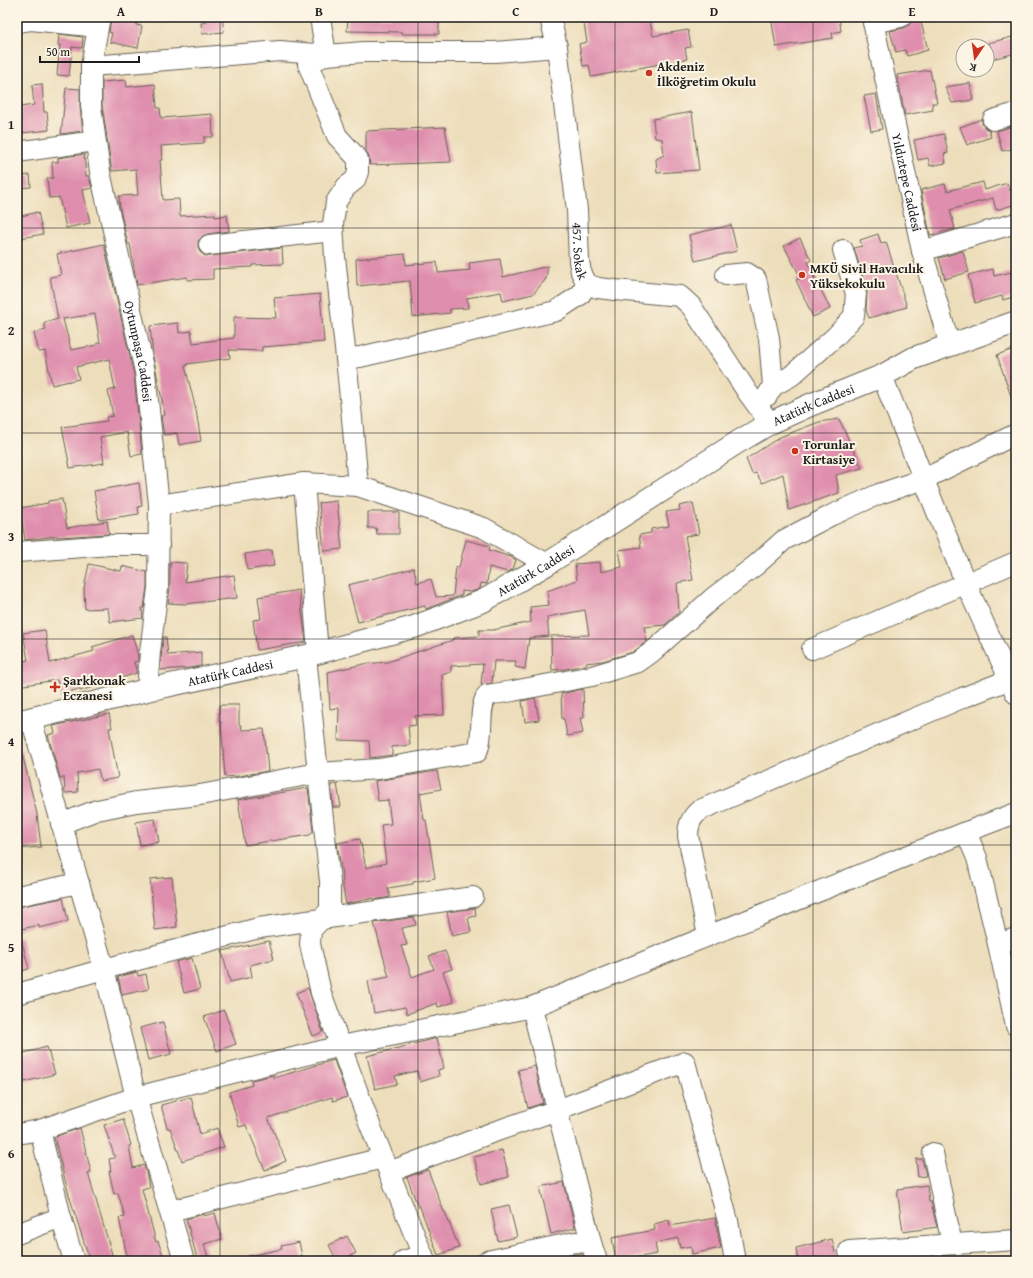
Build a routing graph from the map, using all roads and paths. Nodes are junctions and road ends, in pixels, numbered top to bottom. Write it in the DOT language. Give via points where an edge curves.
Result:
graph roads {
  1 [pos="320,17"];
  2 [pos="550,17"];
  3 [pos="901,17"];
  4 [pos="873,20"];
  5 [pos="17,22"];
  6 [pos="99,22"];
  7 [pos="557,46"];
  8 [pos="326,55"];
  9 [pos="92,66"];
  10 [pos="1016,114"];
  11 [pos="993,120"];
  12 [pos="95,141"];
  13 [pos="17,152"];
  14 [pos="1016,223"];
  15 [pos="333,231"];
  16 [pos="209,245"];
  17 [pos="843,250"];
  18 [pos="922,251"];
  19 [pos="726,275"];
  20 [pos="587,284"];
  21 [pos="1016,322"];
  22 [pos="950,346"];
  23 [pos="346,358"];
  24 [pos="882,376"];
  25 [pos="773,386"];
  26 [pos="764,416"];
  27 [pos="1016,434"];
  28 [pos="924,479"];
  29 [pos="304,483"];
  30 [pos="358,486"];
  31 [pos="159,505"];
  32 [pos="159,545"];
  33 [pos="17,552"];
  34 [pos="1016,562"];
  35 [pos="547,564"];
  36 [pos="966,584"];
  37 [pos="812,649"];
  38 [pos="312,654"];
  39 [pos="1014,684"];
  40 [pos="147,690"];
  41 [pos="24,721"];
  42 [pos="318,773"];
  43 [pos="1016,813"];
  44 [pos="61,824"];
  45 [pos="966,832"];
  46 [pos="79,883"];
  47 [pos="17,896"];
  48 [pos="473,897"];
  49 [pos="320,920"];
  50 [pos="708,936"];
  51 [pos="1007,941"];
  52 [pos="104,969"];
  53 [pos="17,994"];
  54 [pos="532,1007"];
  55 [pos="1016,1026"];
  56 [pos="341,1046"];
  57 [pos="136,1097"];
  58 [pos="557,1110"];
  59 [pos="40,1130"];
  60 [pos="17,1134"];
  61 [pos="933,1153"];
  62 [pos="386,1165"];
  63 [pos="170,1211"];
  64 [pos="61,1217"];
  65 [pos="17,1234"];
  66 [pos="1016,1240"];
  67 [pos="952,1244"];
  68 [pos="594,1254"];
  69 [pos="424,1258"];
  70 [pos="74,1261"];
  71 [pos="184,1261"];
  72 [pos="403,1261"];
  73 [pos="487,1261"];
  74 [pos="735,1261"];
  75 [pos="851,1261"];
  1 -- 8 [label="street"];
  2 -- 7 [label="street, 457. Sokak"];
  3 -- 4 [label="street"];
  4 -- 18 [label="street, Yıldıztepe Caddesi"];
  5 -- 6 [label="street"];
  6 -- 9 [label="street, Oytunpaşa Caddesi"];
  7 -- 8 [label="street" via="495,52 364,52"];
  7 -- 20 [label="street, 457. Sokak" via="577,210 579,261"];
  8 -- 9 [label="street" via="280,51"];
  8 -- 15 [label="street" via="308,64 337,136 358,159 355,180 346,187 336,202"];
  9 -- 12 [label="street, Oytunpaşa Caddesi" via="90,106"];
  10 -- 11 [label="street"];
  12 -- 13 [label="street"];
  12 -- 31 [label="street, Oytunpaşa Caddesi" via="146,372"];
  14 -- 18 [label="street"];
  15 -- 16 [label="street"];
  15 -- 23 [label="street"];
  17 -- 25 [label="street" via="856,294 854,316 836,336 790,376"];
  18 -- 22 [label="street, Yıldıztepe Caddesi"];
  19 -- 25 [label="street" via="747,273 756,279 769,338"];
  20 -- 23 [label="street" via="580,295 556,311 360,357"];
  20 -- 26 [label="street, 457. Sokak" via="598,288 680,296 691,306"];
  21 -- 22 [label="main road, Atatürk Caddesi"];
  22 -- 24 [label="main road, Atatürk Caddesi" via="914,358"];
  23 -- 30 [label="street"];
  24 -- 26 [label="main road, Atatürk Caddesi" via="810,405"];
  24 -- 28 [label="street"];
  25 -- 26 [label="street"];
  26 -- 35 [label="main road, Atatürk Caddesi" via="738,442"];
  27 -- 28 [label="street"];
  28 -- 36 [label="street"];
  28 -- 42 [label="street" via="879,494 784,540 638,662 592,676 487,695 483,702 480,745 477,752 379,769"];
  29 -- 30 [label="street"];
  29 -- 31 [label="street"];
  29 -- 38 [label="street"];
  30 -- 35 [label="street" via="484,528"];
  31 -- 32 [label="street, Oytunpaşa Caddesi"];
  32 -- 33 [label="street" via="110,545"];
  32 -- 40 [label="street, Oytunpaşa Caddesi" via="158,588"];
  34 -- 36 [label="street"];
  35 -- 38 [label="main road, Atatürk Caddesi" via="483,601 414,627"];
  36 -- 37 [label="street"];
  36 -- 39 [label="street"];
  38 -- 40 [label="main road, Atatürk Caddesi"];
  38 -- 42 [label="street"];
  39 -- 50 [label="street" via="954,701 695,814 689,824 688,836"];
  40 -- 41 [label="main road, Atatürk Caddesi"];
  41 -- 44 [label="street"];
  42 -- 44 [label="street" via="200,795 136,802 97,810"];
  42 -- 49 [label="street" via="330,881 330,910"];
  43 -- 45 [label="street"];
  44 -- 46 [label="street"];
  45 -- 50 [label="street"];
  45 -- 51 [label="street"];
  46 -- 47 [label="street"];
  46 -- 52 [label="street"];
  48 -- 49 [label="street"];
  49 -- 52 [label="street" via="259,928"];
  49 -- 56 [label="street" via="311,930 310,944 321,993"];
  50 -- 54 [label="street"];
  51 -- 55 [label="street"];
  52 -- 53 [label="street"];
  52 -- 57 [label="street"];
  54 -- 56 [label="street"];
  54 -- 58 [label="street"];
  56 -- 57 [label="street"];
  56 -- 62 [label="street"];
  57 -- 59 [label="street"];
  57 -- 63 [label="street"];
  58 -- 62 [label="street"];
  58 -- 68 [label="street"];
  58 -- 74 [label="street" via="685,1062 728,1221"];
  59 -- 60 [label="street"];
  59 -- 64 [label="street"];
  61 -- 67 [label="street"];
  62 -- 63 [label="street"];
  62 -- 69 [label="street"];
  63 -- 71 [label="street"];
  64 -- 65 [label="street"];
  64 -- 70 [label="street"];
  66 -- 67 [label="street"];
  67 -- 75 [label="street" via="849,1251"];
  68 -- 73 [label="street" via="591,1242 575,1242"];
  69 -- 72 [label="street"];
}
